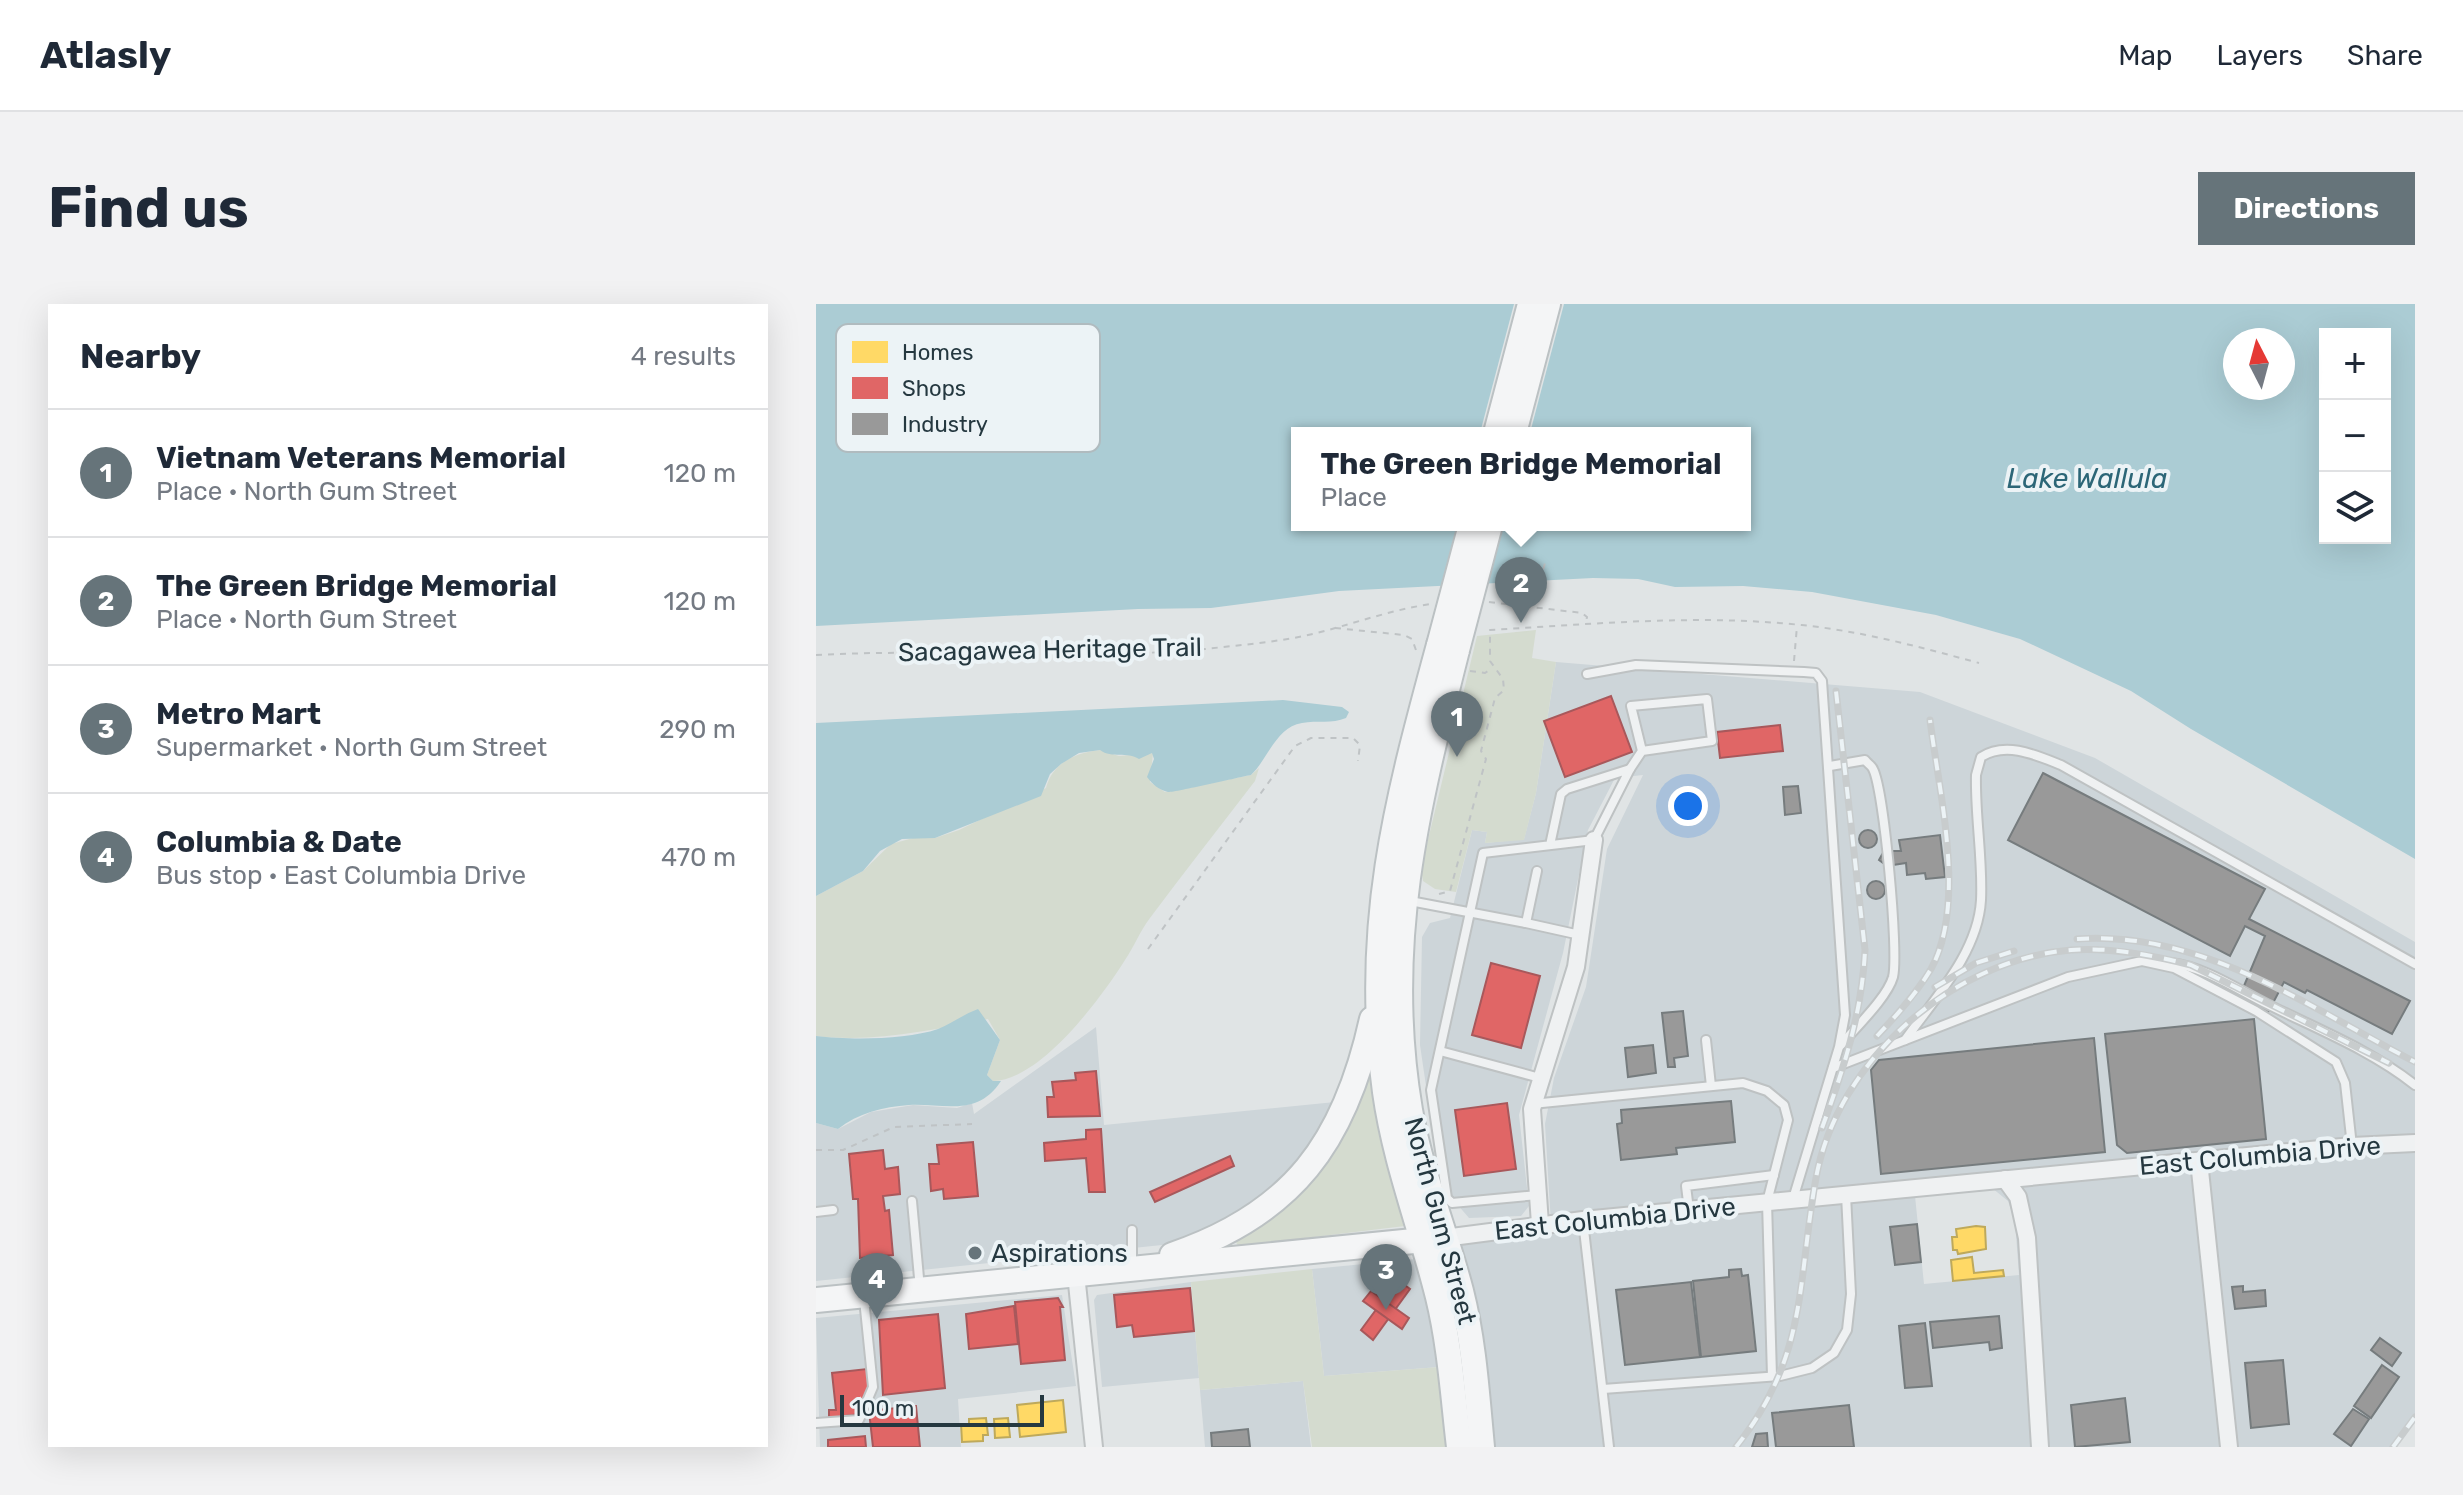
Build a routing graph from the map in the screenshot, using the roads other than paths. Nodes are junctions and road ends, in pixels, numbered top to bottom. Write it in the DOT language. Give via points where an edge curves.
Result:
graph roads {
  1 [pos="1530,304"];
  2 [pos="1548,304"];
  3 [pos="1498,427"];
  4 [pos="1516,427"];
  5 [pos="1470,531"];
  6 [pos="1488,531"];
  7 [pos="1454,655"];
  8 [pos="1587,674"];
  9 [pos="1642,751"];
  10 [pos="1830,766"];
  11 [pos="1630,769"];
  12 [pos="1594,840"];
  13 [pos="1550,845"];
  14 [pos="1537,871"];
  15 [pos="1393,899"];
  16 [pos="1471,912"];
  17 [pos="1526,923"];
  18 [pos="1581,935"];
  19 [pos="2142,961"];
  20 [pos="2415,964"];
  21 [pos="1378,991"];
  22 [pos="1706,1040"];
  23 [pos="1905,1040"];
  24 [pos="1839,1047"];
  25 [pos="1440,1051"];
  26 [pos="1833,1068"];
  27 [pos="1540,1078"];
  28 [pos="2415,1085"];
  29 [pos="1711,1086"];
  30 [pos="1408,1093"];
  31 [pos="1532,1104"];
  32 [pos="2415,1143"];
  33 [pos="2352,1146"];
  34 [pos="2199,1161"];
  35 [pos="1774,1175"];
  36 [pos="2005,1179"];
  37 [pos="1538,1195"];
  38 [pos="1846,1195"];
  39 [pos="1793,1200"];
  40 [pos="912,1201"];
  41 [pos="1767,1202"];
  42 [pos="833,1210"];
  43 [pos="1689,1210"];
  44 [pos="816,1212"];
  45 [pos="1583,1220"];
  46 [pos="1540,1224"];
  47 [pos="1132,1230"];
  48 [pos="1432,1239"];
  49 [pos="1132,1269"];
  50 [pos="1076,1274"];
  51 [pos="921,1290"];
  52 [pos="864,1295"];
  53 [pos="816,1300"];
  54 [pos="1772,1376"];
  55 [pos="1603,1389"];
  56 [pos="816,1423"];
  57 [pos="1094,1447"];
  58 [pos="1459,1447"];
  59 [pos="1482,1447"];
  60 [pos="1609,1447"];
  61 [pos="2040,1447"];
  62 [pos="2229,1447"];
  1 -- 3 [label="main road"];
  2 -- 4 [label="main road"];
  5 -- 7 [label="main road, North Gum Street, bridge"];
  6 -- 7 [label="main road, North Gum Street, bridge"];
  7 -- 15 [label="main road, North Gum Street"];
  8 -- 10 [label="lane" via="1636,665 1816,673 1822,681"];
  9 -- 9 [label="lane" via="1631,706 1707,699 1712,741"];
  9 -- 11 [label="lane"];
  10 -- 24 [label="lane" via="1845,1006"];
  10 -- 24 [label="lane" via="1865,760 1873,767 1894,940 1893,978"];
  11 -- 12 [label="lane"];
  11 -- 13 [label="lane" via="1561,794"];
  12 -- 13 [label="lane"];
  12 -- 18 [label="street"];
  13 -- 16 [label="lane" via="1483,853"];
  14 -- 17 [label="lane"];
  15 -- 16 [label="lane"];
  15 -- 21 [label="main road, North Gum Street"];
  15 -- 30 [label="main road, North Gum Street"];
  16 -- 17 [label="lane"];
  16 -- 25 [label="lane"];
  17 -- 18 [label="lane"];
  18 -- 27 [label="street" via="1574,975"];
  19 -- 23 [label="lane" via="2068,977"];
  19 -- 28 [label="lane" via="2196,969 2375,1058"];
  19 -- 33 [label="lane" via="2174,968 2336,1062 2345,1083"];
  20 -- 23 [label="lane" via="2061,765 2035,754 1992,750 1981,757 1976,775 1981,901 1977,922 1952,976"];
  21 -- 30 [label="main road, North Gum Street"];
  21 -- 49 [label="main road" via="1350,1088 1316,1160 1299,1182 1206,1243"];
  22 -- 29 [label="lane"];
  23 -- 26 [label="lane"];
  24 -- 26 [label="lane"];
  25 -- 27 [label="lane"];
  25 -- 30 [label="lane"];
  26 -- 39 [label="lane"];
  27 -- 31 [label="street"];
  29 -- 31 [label="lane"];
  29 -- 35 [label="lane" via="1756,1086 1784,1105 1788,1130"];
  30 -- 37 [label="lane" via="1452,1203"];
  30 -- 48 [label="main road, North Gum Street"];
  31 -- 37 [label="street"];
  32 -- 33 [label="street, East Columbia Drive"];
  33 -- 34 [label="street, East Columbia Drive"];
  34 -- 36 [label="street, East Columbia Drive"];
  34 -- 62 [label="street"];
  35 -- 41 [label="lane"];
  35 -- 43 [label="lane" via="1686,1186"];
  36 -- 38 [label="street, East Columbia Drive"];
  36 -- 61 [label="street" via="2018,1197 2027,1238"];
  37 -- 46 [label="street"];
  38 -- 39 [label="street, East Columbia Drive"];
  38 -- 54 [label="lane" via="1851,1294 1847,1330 1834,1353 1812,1368"];
  39 -- 41 [label="street, East Columbia Drive"];
  40 -- 51 [label="lane"];
  41 -- 43 [label="street, East Columbia Drive"];
  41 -- 54 [label="lane"];
  42 -- 44 [label="lane"];
  43 -- 45 [label="street, East Columbia Drive"];
  45 -- 46 [label="street, East Columbia Drive"];
  45 -- 55 [label="lane"];
  46 -- 48 [label="street, East Columbia Drive"];
  47 -- 49 [label="lane"];
  48 -- 49 [label="main road, East Columbia Drive"];
  48 -- 58 [label="main road, North Gum Street"];
  48 -- 59 [label="main road, North Gum Street" via="1466,1312"];
  49 -- 50 [label="main road, East Columbia Drive"];
  50 -- 51 [label="main road, East Columbia Drive"];
  50 -- 57 [label="street"];
  51 -- 52 [label="main road, East Columbia Drive"];
  52 -- 53 [label="main road, East Columbia Drive"];
  52 -- 56 [label="lane" via="873,1387 859,1420"];
  54 -- 55 [label="lane"];
  55 -- 60 [label="lane"];
}
